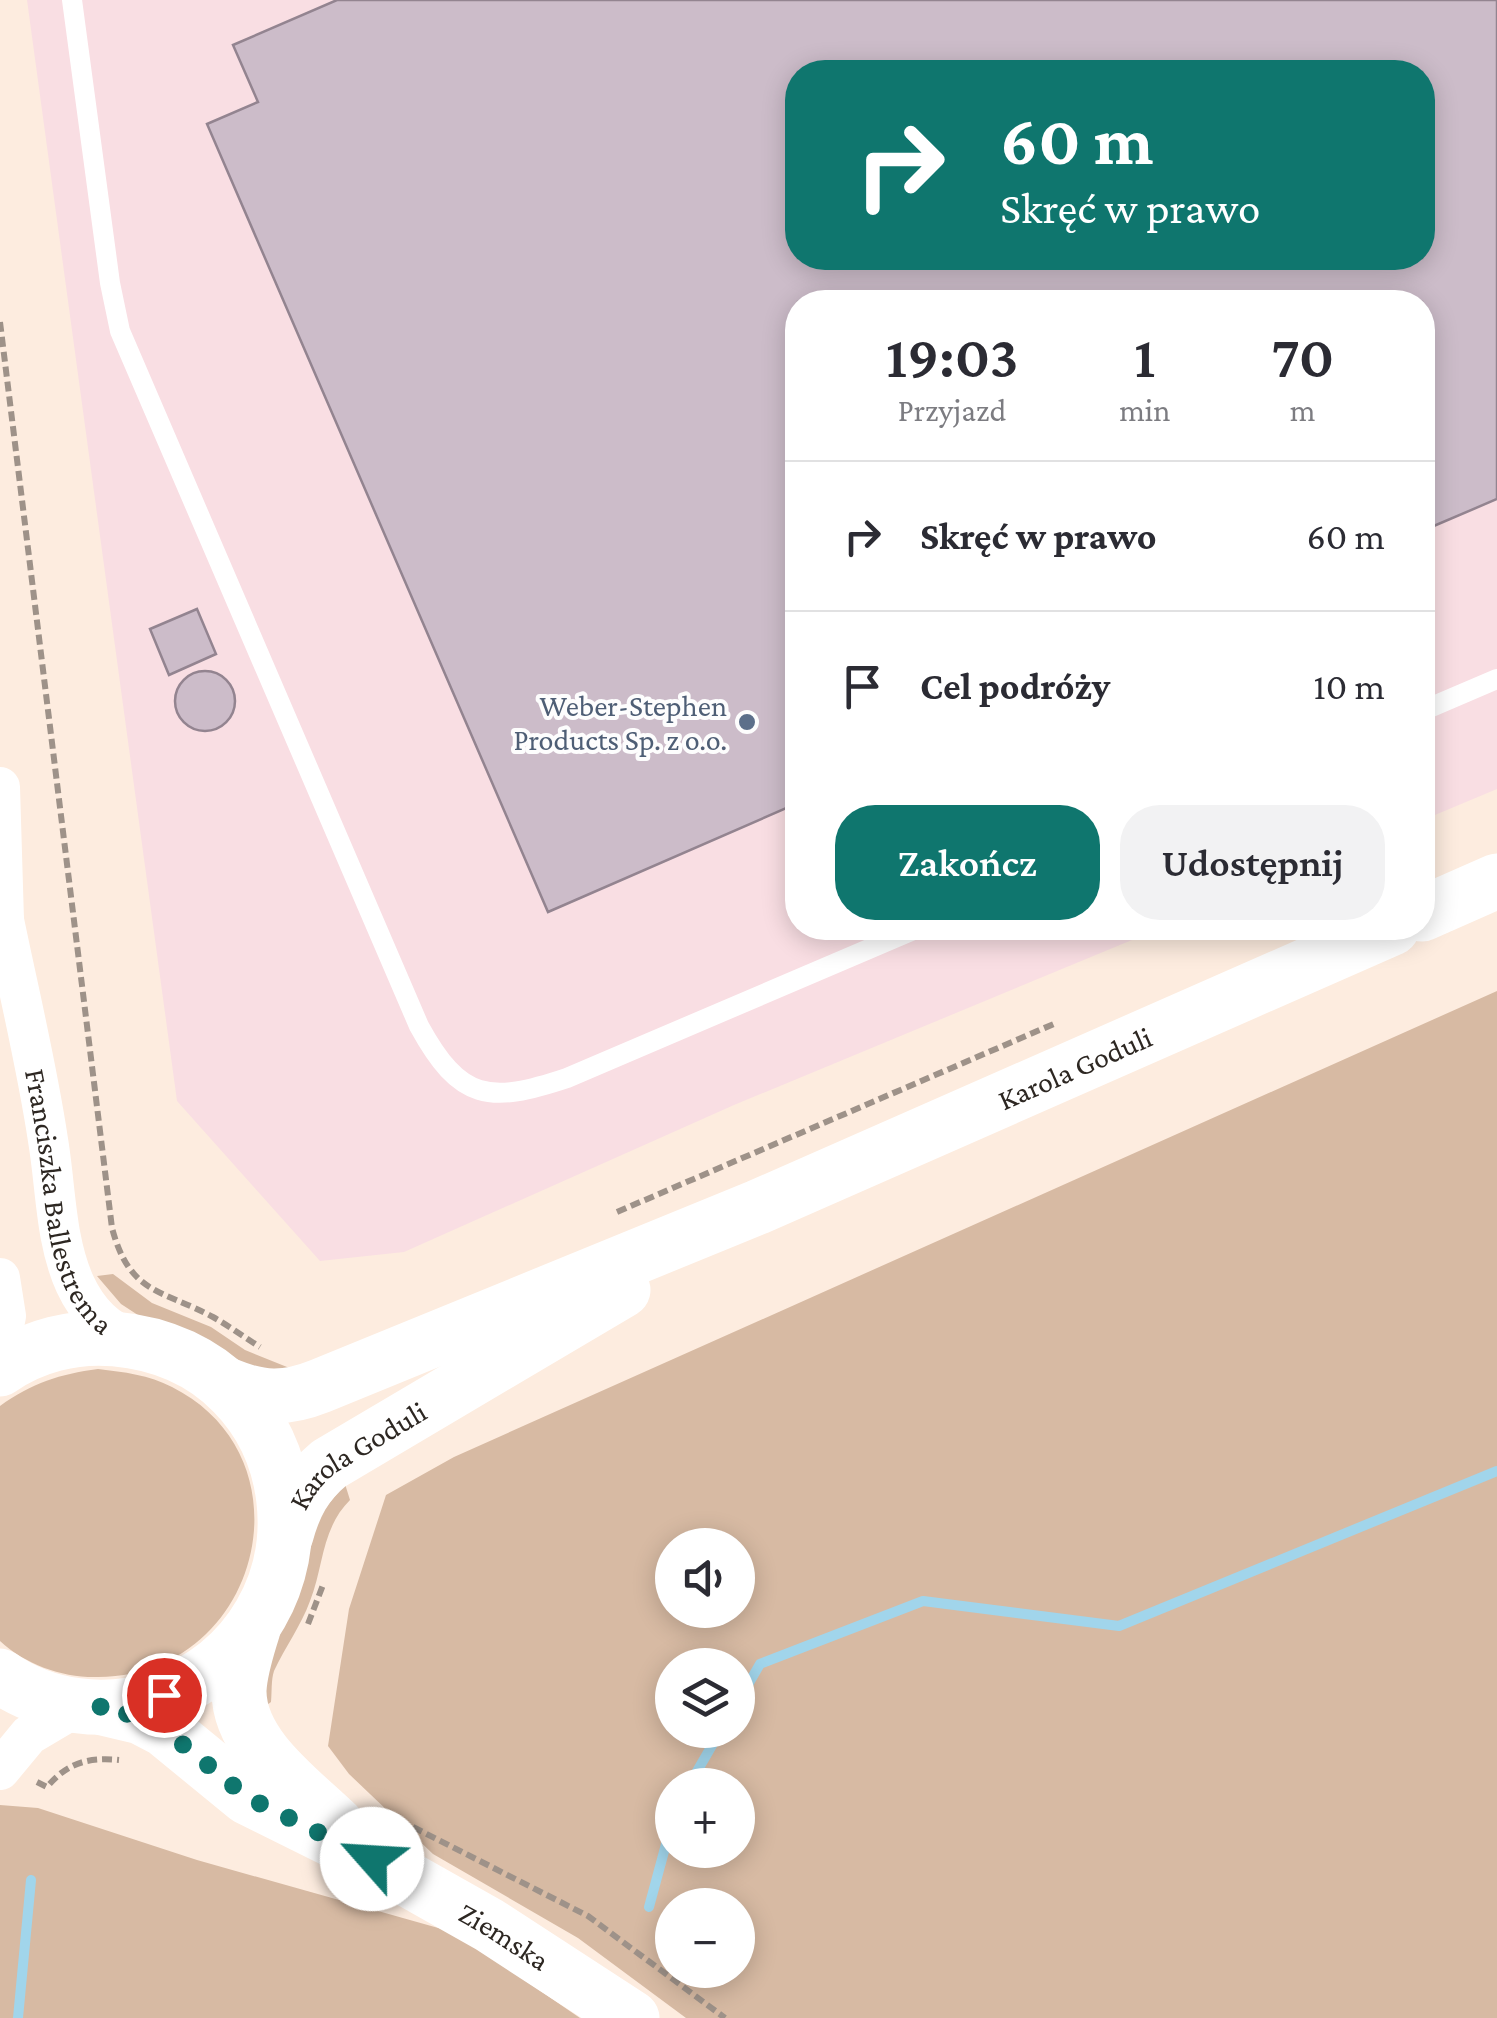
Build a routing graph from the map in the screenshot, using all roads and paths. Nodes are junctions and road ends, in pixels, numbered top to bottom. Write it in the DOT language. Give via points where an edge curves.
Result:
graph roads {
  1 [pos="72,0"];
  2 [pos="0,322"];
  3 [pos="1497,680"];
  4 [pos="1435,706"];
  5 [pos="0,787"];
  6 [pos="1497,881"];
  7 [pos="1435,908"];
  8 [pos="2,936"];
  9 [pos="890,940"];
  10 [pos="1365,940"];
  11 [pos="1060,1021"];
  12 [pos="758,1207"];
  13 [pos="608,1216"];
  14 [pos="0,1278"];
  15 [pos="140,1341"];
  16 [pos="0,1345"];
  17 [pos="274,1352"];
  18 [pos="0,1368"];
  19 [pos="227,1386"];
  20 [pos="286,1535"];
  21 [pos="253,1629"];
  22 [pos="0,1676"];
  23 [pos="88,1706"];
  24 [pos="128,1761"];
  25 [pos="2,1767"];
  26 [pos="388,1841"];
  27 [pos="632,2018"];
  28 [pos="724,2018"];
  1 -- 9 [label="lane" via="120,331 419,1026 455,1080 489,1092 527,1091"];
  2 -- 17 [label="path" via="120,1256 162,1296"];
  3 -- 4 [label="lane"];
  5 -- 8 [label="street, Franciszka Ballestrema"];
  6 -- 7 [label="street"];
  8 -- 15 [label="street, Franciszka Ballestrema" via="74,1280 98,1318"];
  10 -- 12 [label="street, Karola Goduli"];
  11 -- 13 [label="path"];
  12 -- 19 [label="street, Karola Goduli" via="305,1392 268,1398"];
  12 -- 20 [label="street, Karola Goduli" via="329,1464 302,1492"];
  14 -- 16 [label="street" via="6,1316"];
  15 -- 18 [label="street" via="96,1337 53,1344"];
  15 -- 19 [label="street" via="171,1350"];
  19 -- 20 [label="street" via="274,1453 285,1493"];
  20 -- 21 [label="street" via="270,1600"];
  21 -- 23 [label="street" via="185,1687 143,1702"];
  21 -- 26 [label="street, Ziemska" via="238,1693 260,1748"];
  22 -- 23 [label="street, Ziemska" via="44,1698"];
  23 -- 25 [label="street" via="29,1735"];
  23 -- 26 [label="street, Ziemska" via="164,1729 247,1797"];
  24 -- 25 [label="path" via="77,1762 47,1787"];
  26 -- 27 [label="street, Ziemska" via="489,1925"];
  26 -- 28 [label="path" via="588,1916"];
}
